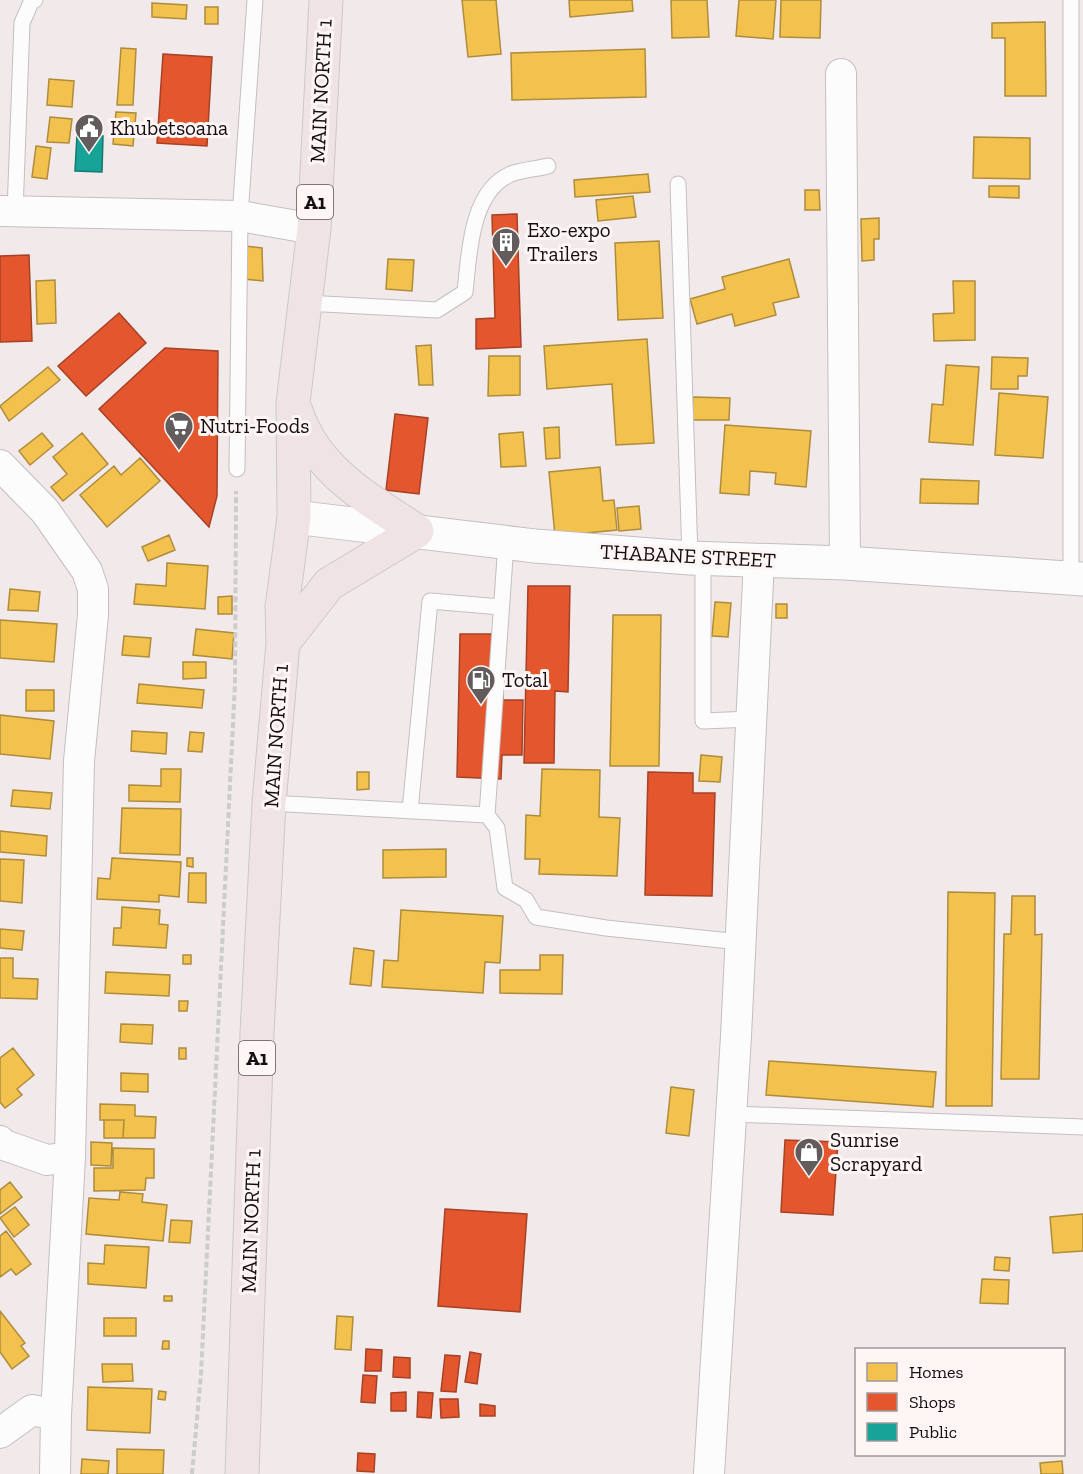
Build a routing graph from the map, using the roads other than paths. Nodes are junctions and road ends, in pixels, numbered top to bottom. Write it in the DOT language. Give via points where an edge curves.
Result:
graph roads {
  1 [pos="35,0"];
  2 [pos="255,0"];
  3 [pos="326,0"];
  4 [pos="1071,0"];
  5 [pos="841,74"];
  6 [pos="548,166"];
  7 [pos="678,184"];
  8 [pos="7,212"];
  9 [pos="240,216"];
  10 [pos="314,229"];
  11 [pos="305,303"];
  12 [pos="293,403"];
  13 [pos="0,465"];
  14 [pos="237,469"];
  15 [pos="294,517"];
  16 [pos="417,531"];
  17 [pos="506,543"];
  18 [pos="696,558"];
  19 [pos="759,560"];
  20 [pos="845,563"];
  21 [pos="1077,579"];
  22 [pos="501,607"];
  23 [pos="283,643"];
  24 [pos="751,719"];
  25 [pos="269,803"];
  26 [pos="410,811"];
  27 [pos="487,815"];
  28 [pos="740,942"];
  29 [pos="732,1114"];
  30 [pos="1083,1127"];
  31 [pos="0,1141"];
  32 [pos="70,1157"];
  33 [pos="56,1415"];
  34 [pos="0,1433"];
  35 [pos="56,1474"];
  36 [pos="242,1474"];
  37 [pos="709,1474"];
  1 -- 8 [label="lane" via="22,23"];
  2 -- 9 [label="lane"];
  3 -- 10 [label="main road, MAIN NORTH 1 / A1"];
  4 -- 21 [label="lane"];
  5 -- 20 [label="street"];
  6 -- 11 [label="lane" via="510,175 496,186 474,223 465,292 437,310"];
  7 -- 18 [label="lane"];
  8 -- 9 [label="street"];
  9 -- 10 [label="street"];
  9 -- 14 [label="lane"];
  10 -- 11 [label="main road, MAIN NORTH 1 / A1"];
  11 -- 12 [label="main road, MAIN NORTH 1 / A1"];
  12 -- 15 [label="main road, MAIN NORTH 1 / A1"];
  12 -- 16 [label="main road" via="301,427 342,481"];
  13 -- 32 [label="street" via="45,511 87,571 93,590 79,760"];
  15 -- 16 [label="street, THABANE STREET"];
  15 -- 23 [label="main road, MAIN NORTH 1 / A1" via="282,607"];
  16 -- 17 [label="street, THABANE STREET"];
  16 -- 23 [label="main road" via="329,584"];
  17 -- 18 [label="street, THABANE STREET"];
  17 -- 22 [label="lane"];
  18 -- 19 [label="street, THABANE STREET"];
  18 -- 24 [label="lane" via="703,721"];
  19 -- 20 [label="street, THABANE STREET"];
  19 -- 24 [label="street"];
  20 -- 21 [label="street, THABANE STREET"];
  22 -- 26 [label="lane" via="430,602"];
  22 -- 27 [label="lane"];
  23 -- 25 [label="main road, MAIN NORTH 1 / A1"];
  24 -- 28 [label="street"];
  25 -- 26 [label="lane"];
  25 -- 36 [label="main road, MAIN NORTH 1 / A1"];
  26 -- 27 [label="lane"];
  27 -- 28 [label="lane" via="497,828 505,888 526,900 536,917"];
  28 -- 29 [label="street"];
  29 -- 30 [label="lane"];
  29 -- 37 [label="street"];
  31 -- 32 [label="street" via="47,1160"];
  32 -- 33 [label="street"];
  33 -- 34 [label="street" via="32,1410"];
  33 -- 35 [label="street"];
}
